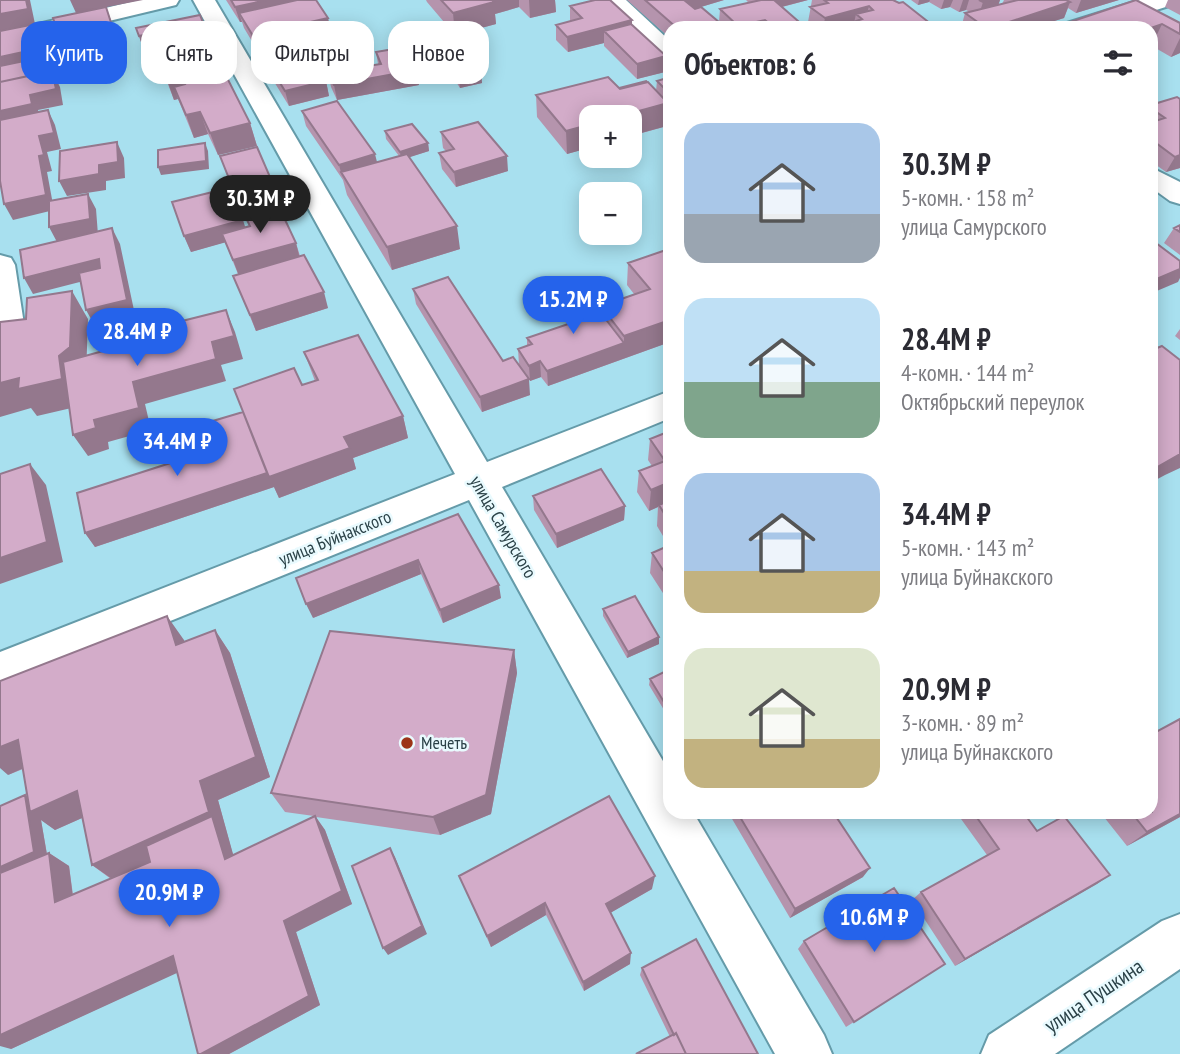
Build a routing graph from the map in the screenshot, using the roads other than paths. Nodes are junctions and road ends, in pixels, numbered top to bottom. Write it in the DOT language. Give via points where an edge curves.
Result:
graph roads {
  1 [pos="168,0"];
  2 [pos="204,0"];
  3 [pos="613,0"];
  4 [pos="1164,0"];
  5 [pos="1097,21"];
  6 [pos="0,40"];
  7 [pos="663,47"];
  8 [pos="1158,180"];
  9 [pos="1180,195"];
  10 [pos="1180,201"];
  11 [pos="1158,210"];
  12 [pos="0,265"];
  13 [pos="0,334"];
  14 [pos="663,407"];
  15 [pos="477,481"];
  16 [pos="0,671"];
  17 [pos="663,806"];
  18 [pos="670,819"];
  19 [pos="1180,939"];
  20 [pos="805,1054"];
  21 [pos="1008,1054"];
  1 -- 6 [label="street"];
  2 -- 15 [label="street, улица Самурского"];
  3 -- 7 [label="street"];
  4 -- 5 [label="street"];
  8 -- 9 [label="street"];
  10 -- 11 [label="street"];
  12 -- 13 [label="street" via="9,331"];
  14 -- 15 [label="street, улица Буйнакского"];
  15 -- 16 [label="street, улица Буйнакского"];
  15 -- 17 [label="street, улица Самурского"];
  18 -- 20 [label="street, улица Самурского"];
  19 -- 21 [label="street, улица Пушкина"];
}
